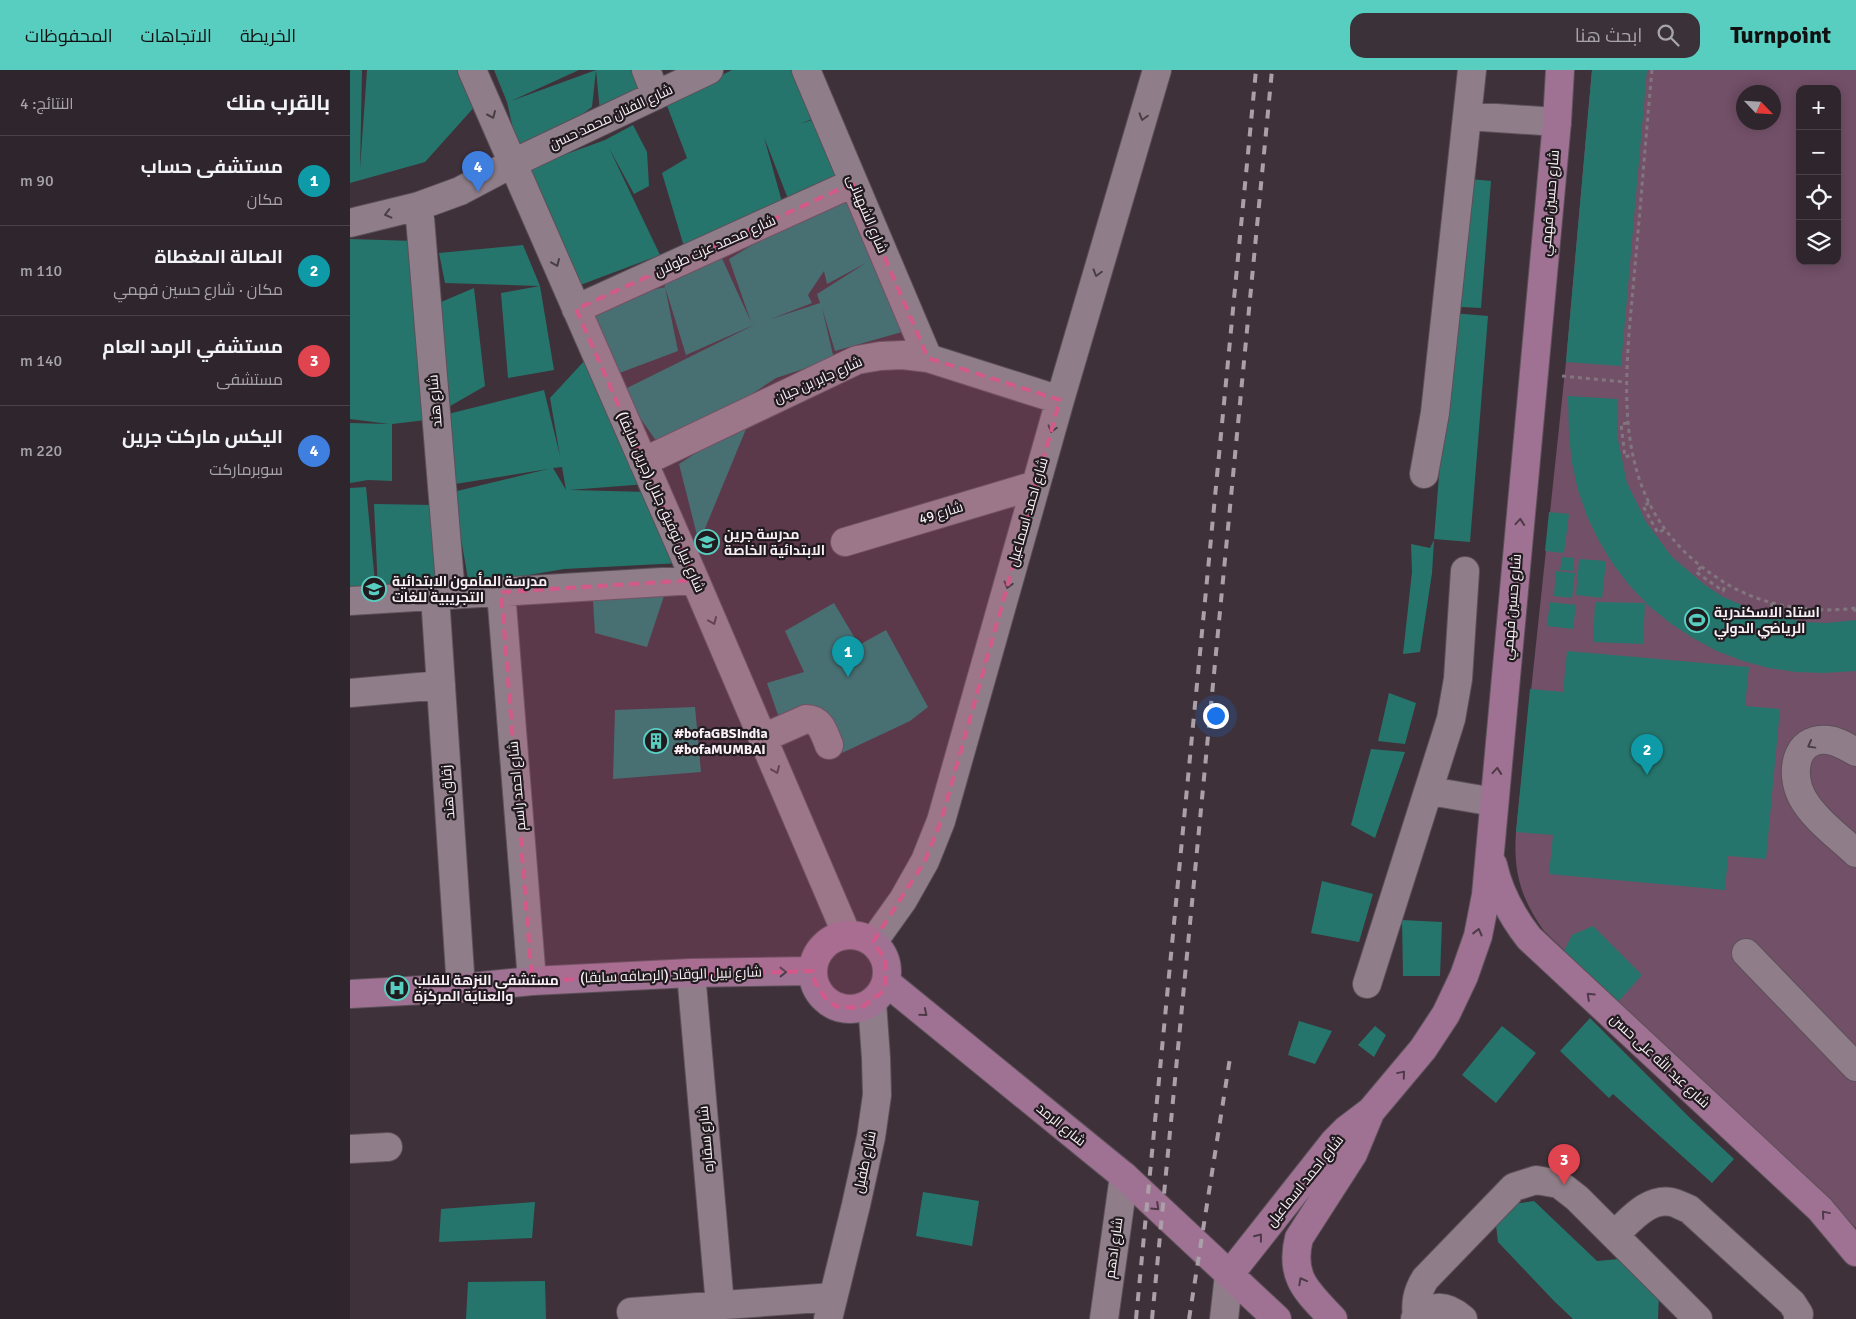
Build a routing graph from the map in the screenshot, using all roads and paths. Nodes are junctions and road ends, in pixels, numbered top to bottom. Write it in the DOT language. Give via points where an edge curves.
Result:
graph roads {
  1 [pos="472,70"];
  2 [pos="646,70"];
  3 [pos="709,70"];
  4 [pos="806,70"];
  5 [pos="1157,70"];
  6 [pos="1472,70"];
  7 [pos="1560,70"];
  8 [pos="1652,70"];
  9 [pos="656,95"];
  10 [pos="1468,116"];
  11 [pos="1557,122"];
  12 [pos="513,163"];
  13 [pos="854,183"];
  14 [pos="419,206"];
  15 [pos="350,223"];
  16 [pos="576,309"];
  17 [pos="928,358"];
  18 [pos="1534,374"];
  19 [pos="1626,382"];
  20 [pos="1060,400"];
  21 [pos="1627,424"];
  22 [pos="1623,439"];
  23 [pos="1618,440"];
  24 [pos="1632,455"];
  25 [pos="643,462"];
  26 [pos="1424,474"];
  27 [pos="1036,485"];
  28 [pos="1649,502"];
  29 [pos="1650,520"];
  30 [pos="1646,522"];
  31 [pos="1665,528"];
  32 [pos="845,542"];
  33 [pos="1701,567"];
  34 [pos="1465,571"];
  35 [pos="695,580"];
  36 [pos="1708,580"];
  37 [pos="1726,584"];
  38 [pos="1705,585"];
  39 [pos="501,592"];
  40 [pos="443,595"];
  41 [pos="350,601"];
  42 [pos="1772,603"];
  43 [pos="1855,608"];
  44 [pos="1801,609"];
  45 [pos="1784,614"];
  46 [pos="1856,615"];
  47 [pos="1784,619"];
  48 [pos="441,685"];
  49 [pos="350,693"];
  50 [pos="763,738"];
  51 [pos="829,745"];
  52 [pos="1856,752"];
  53 [pos="1430,790"];
  54 [pos="1494,802"];
  55 [pos="1852,843"];
  56 [pos="1490,854"];
  57 [pos="847,935"];
  58 [pos="873,942"];
  59 [pos="1746,953"];
  60 [pos="813,971"];
  61 [pos="691,973"];
  62 [pos="532,981"];
  63 [pos="1367,984"];
  64 [pos="460,988"];
  65 [pos="879,992"];
  66 [pos="350,994"];
  67 [pos="1852,1054"];
  68 [pos="1371,1111"];
  69 [pos="388,1147"];
  70 [pos="350,1149"];
  71 [pos="1124,1176"];
  72 [pos="1614,1235"];
  73 [pos="1856,1252"];
  74 [pos="1228,1275"];
  75 [pos="720,1305"];
  76 [pos="831,1308"];
  77 [pos="630,1312"];
  78 [pos="1104,1319"];
  79 [pos="1224,1319"];
  80 [pos="1277,1319"];
  81 [pos="1333,1319"];
  82 [pos="1416,1319"];
  83 [pos="1463,1319"];
  84 [pos="1698,1319"];
  85 [pos="1798,1319"];
  1 -- 12 [label="street, شارع نبيل توفيق جلال (جرين سابقا), one-way"];
  2 -- 9 [label="street"];
  3 -- 9 [label="street, شارع الفنان محمد حسن"];
  4 -- 13 [label="street, شارع الشهبانى"];
  5 -- 20 [label="street, شارع احمد اسماعيل, one-way"];
  6 -- 10 [label="street"];
  7 -- 11 [label="main road, شارع حسين فهمي"];
  8 -- 19 [label="path"];
  9 -- 12 [label="street, شارع الفنان محمد حسن"];
  10 -- 11 [label="street"];
  10 -- 26 [label="street" via="1435,413"];
  11 -- 18 [label="main road, شارع حسين فهمي"];
  12 -- 14 [label="street, شارع الفنان محمد حسن" via="460,191"];
  12 -- 16 [label="street, شارع نبيل توفيق جلال (جرين سابقا), one-way"];
  13 -- 16 [label="street, شارع محمد عزت طولان"];
  13 -- 17 [label="street, شارع الشهبانى"];
  14 -- 15 [label="street, شارع الفنان محمد حسن, one-way"];
  14 -- 40 [label="street, شارع هند"];
  16 -- 25 [label="street, شارع نبيل توفيق جلال (جرين سابقا)"];
  17 -- 20 [label="street, شارع جابر بن حيان"];
  17 -- 25 [label="street, شارع جابر بن حيان" via="902,355 857,360"];
  18 -- 19 [label="path"];
  54 -- 18 [label="main road, شارع حسين فهمي, one-way"];
  19 -- 21 [label="path"];
  20 -- 27 [label="street, شارع احمد اسماعيل, one-way"];
  21 -- 22 [label="path" via="1621,424"];
  21 -- 24 [label="path"];
  22 -- 23 [label="path"];
  22 -- 24 [label="path" via="1625,457"];
  24 -- 28 [label="path"];
  25 -- 35 [label="street, شارع نبيل توفيق جلال (جرين سابقا)"];
  27 -- 32 [label="street, شارع 49"];
  27 -- 58 [label="street, شارع احمد اسماعيل, one-way" via="941,821 926,861"];
  28 -- 29 [label="path" via="1643,506"];
  28 -- 31 [label="path"];
  29 -- 30 [label="path"];
  29 -- 31 [label="path" via="1658,533"];
  31 -- 33 [label="path"];
  33 -- 36 [label="path" via="1696,572"];
  33 -- 37 [label="path"];
  34 -- 53 [label="street" via="1458,679 1451,719"];
  35 -- 39 [label="street"];
  35 -- 50 [label="street, شارع نبيل توفيق جلال (جرين سابقا), one-way"];
  36 -- 37 [label="path" via="1723,591"];
  36 -- 38 [label="path"];
  37 -- 42 [label="path"];
  39 -- 40 [label="street"];
  39 -- 62 [label="street, شارع احمد راسم"];
  40 -- 41 [label="street"];
  40 -- 48 [label="street, زقاق هند"];
  42 -- 44 [label="path"];
  42 -- 45 [label="path" via="1770,611"];
  43 -- 44 [label="path"];
  43 -- 46 [label="path"];
  44 -- 45 [label="path" via="1800,617"];
  45 -- 47 [label="path"];
  48 -- 49 [label="street"];
  48 -- 64 [label="street, زقاق هند"];
  50 -- 51 [label="street" via="810,719 821,726"];
  50 -- 57 [label="street, شارع نبيل توفيق جلال (جرين سابقا), one-way"];
  52 -- 55 [label="street, one-way" via="1835,742 1817,741 1802,751 1795,768 1799,790 1806,803"];
  53 -- 54 [label="street"];
  53 -- 63 [label="street"];
  54 -- 56 [label="main road, شارع حسين فهمي"];
  68 -- 56 [label="main road, شارع حسين فهمي, one-way" via="1423,1049 1446,1014 1464,976 1478,936"];
  73 -- 56 [label="main road, شارع عبد الله على حسن, one-way" via="1820,1209 1529,938 1504,899"];
  57 -- 58 [label="main road" via="861,936"];
  57 -- 60 [label="main road" via="834,938 823,946"];
  58 -- 65 [label="main road" via="886,960 887,971"];
  59 -- 67 [label="street"];
  61 -- 60 [label="main road, شارع نبيل الوقاد (الرصافه سابقا), one-way"];
  60 -- 65 [label="main road" via="814,983 820,993 838,1007 861,1008"];
  61 -- 62 [label="main road, شارع نبيل الوقاد (الرصافه سابقا)"];
  61 -- 75 [label="street, شارع سقاره"];
  62 -- 64 [label="main road, شارع نبيل الوقاد (الرصافه سابقا)"];
  64 -- 66 [label="main road, شارع نبيل الوقاد (الرصافه سابقا)"];
  65 -- 71 [label="main road, شارع الرمد, one-way"];
  65 -- 76 [label="street, شارع طفيل" via="877,1095 871,1137"];
  74 -- 68 [label="main road, شارع احمد اسماعيل, one-way" via="1334,1142"];
  81 -- 68 [label="main road, شارع احمد اسماعيل, one-way" via="1302,1283 1296,1269 1295,1254 1306,1225 1353,1154"];
  69 -- 70 [label="street"];
  71 -- 74 [label="main road, شارع الرمد, one-way"];
  71 -- 78 [label="street, شارع ادهم"];
  72 -- 82 [label="street" via="1559,1184 1536,1180 1514,1187 1425,1280 1418,1294"];
  72 -- 84 [label="street"];
  72 -- 85 [label="street" via="1657,1201 1672,1202 1689,1209 1792,1303 1799,1314"];
  74 -- 79 [label="street"];
  74 -- 80 [label="main road"];
  75 -- 76 [label="street"];
  75 -- 77 [label="street"];
  82 -- 83 [label="street" via="1426,1310 1442,1308"];
}
